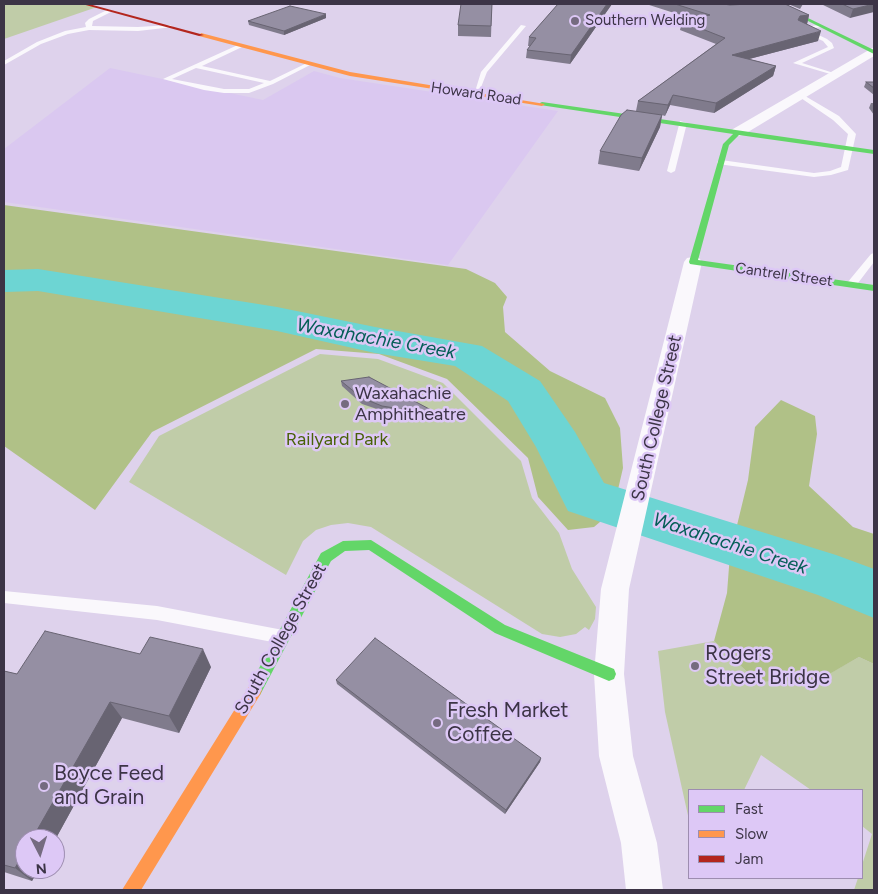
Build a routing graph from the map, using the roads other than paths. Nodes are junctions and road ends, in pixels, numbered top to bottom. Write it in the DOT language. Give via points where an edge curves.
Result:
graph roads {
  1 [pos="84,4"];
  2 [pos="776,4"];
  3 [pos="109,10"];
  4 [pos="523,26"];
  5 [pos="820,26"];
  6 [pos="170,27"];
  7 [pos="89,28"];
  8 [pos="240,46"];
  9 [pos="874,51"];
  10 [pos="4,63"];
  11 [pos="309,64"];
  12 [pos="195,66"];
  13 [pos="835,75"];
  14 [pos="271,83"];
  15 [pos="476,94"];
  16 [pos="800,95"];
  17 [pos="683,123"];
  18 [pos="738,132"];
  19 [pos="850,148"];
  20 [pos="874,152"];
  21 [pos="721,162"];
  22 [pos="671,171"];
  23 [pos="874,256"];
  24 [pos="693,262"];
  25 [pos="852,285"];
  26 [pos="874,288"];
  27 [pos="4,597"];
  28 [pos="284,637"];
  29 [pos="609,674"];
  30 [pos="131,890"];
  31 [pos="644,890"];
  1 -- 3 [label="main road, Howard Road"];
  2 -- 5 [label="main road"];
  3 -- 6 [label="main road, Howard Road"];
  3 -- 7 [label="lane" via="91,20"];
  4 -- 15 [label="lane" via="484,72"];
  5 -- 9 [label="main road"];
  5 -- 13 [label="lane" via="799,28 825,40 831,48 796,63"];
  6 -- 7 [label="lane"];
  6 -- 8 [label="main road, Howard Road"];
  7 -- 10 [label="lane" via="48,39"];
  8 -- 11 [label="main road, Howard Road"];
  8 -- 12 [label="lane"];
  9 -- 13 [label="street, South College Street"];
  11 -- 14 [label="lane"];
  11 -- 15 [label="main road, Howard Road" via="350,74"];
  12 -- 14 [label="lane"];
  12 -- 14 [label="lane" via="166,78 204,88 238,92"];
  13 -- 16 [label="street, South College Street"];
  15 -- 17 [label="main road, Howard Road"];
  16 -- 18 [label="street, South College Street"];
  16 -- 19 [label="lane" via="836,118 852,134"];
  17 -- 18 [label="main road, Howard Road"];
  17 -- 22 [label="lane"];
  18 -- 19 [label="main road, Howard Road"];
  18 -- 21 [label="main road, South College Street" via="726,144"];
  19 -- 20 [label="main road, Howard Road"];
  19 -- 21 [label="lane" via="845,168 831,174 794,174"];
  21 -- 24 [label="main road, South College Street"];
  23 -- 25 [label="lane"];
  24 -- 25 [label="main road, Cantrell Street"];
  24 -- 29 [label="street, South College Street" via="615,589"];
  25 -- 26 [label="main road, Cantrell Street"];
  27 -- 28 [label="lane" via="157,613"];
  28 -- 29 [label="main road, South College Street" via="326,557 344,546 371,545 500,630"];
  28 -- 30 [label="main road, South College Street" via="259,684"];
  29 -- 31 [label="street" via="616,756 639,844"];
}
